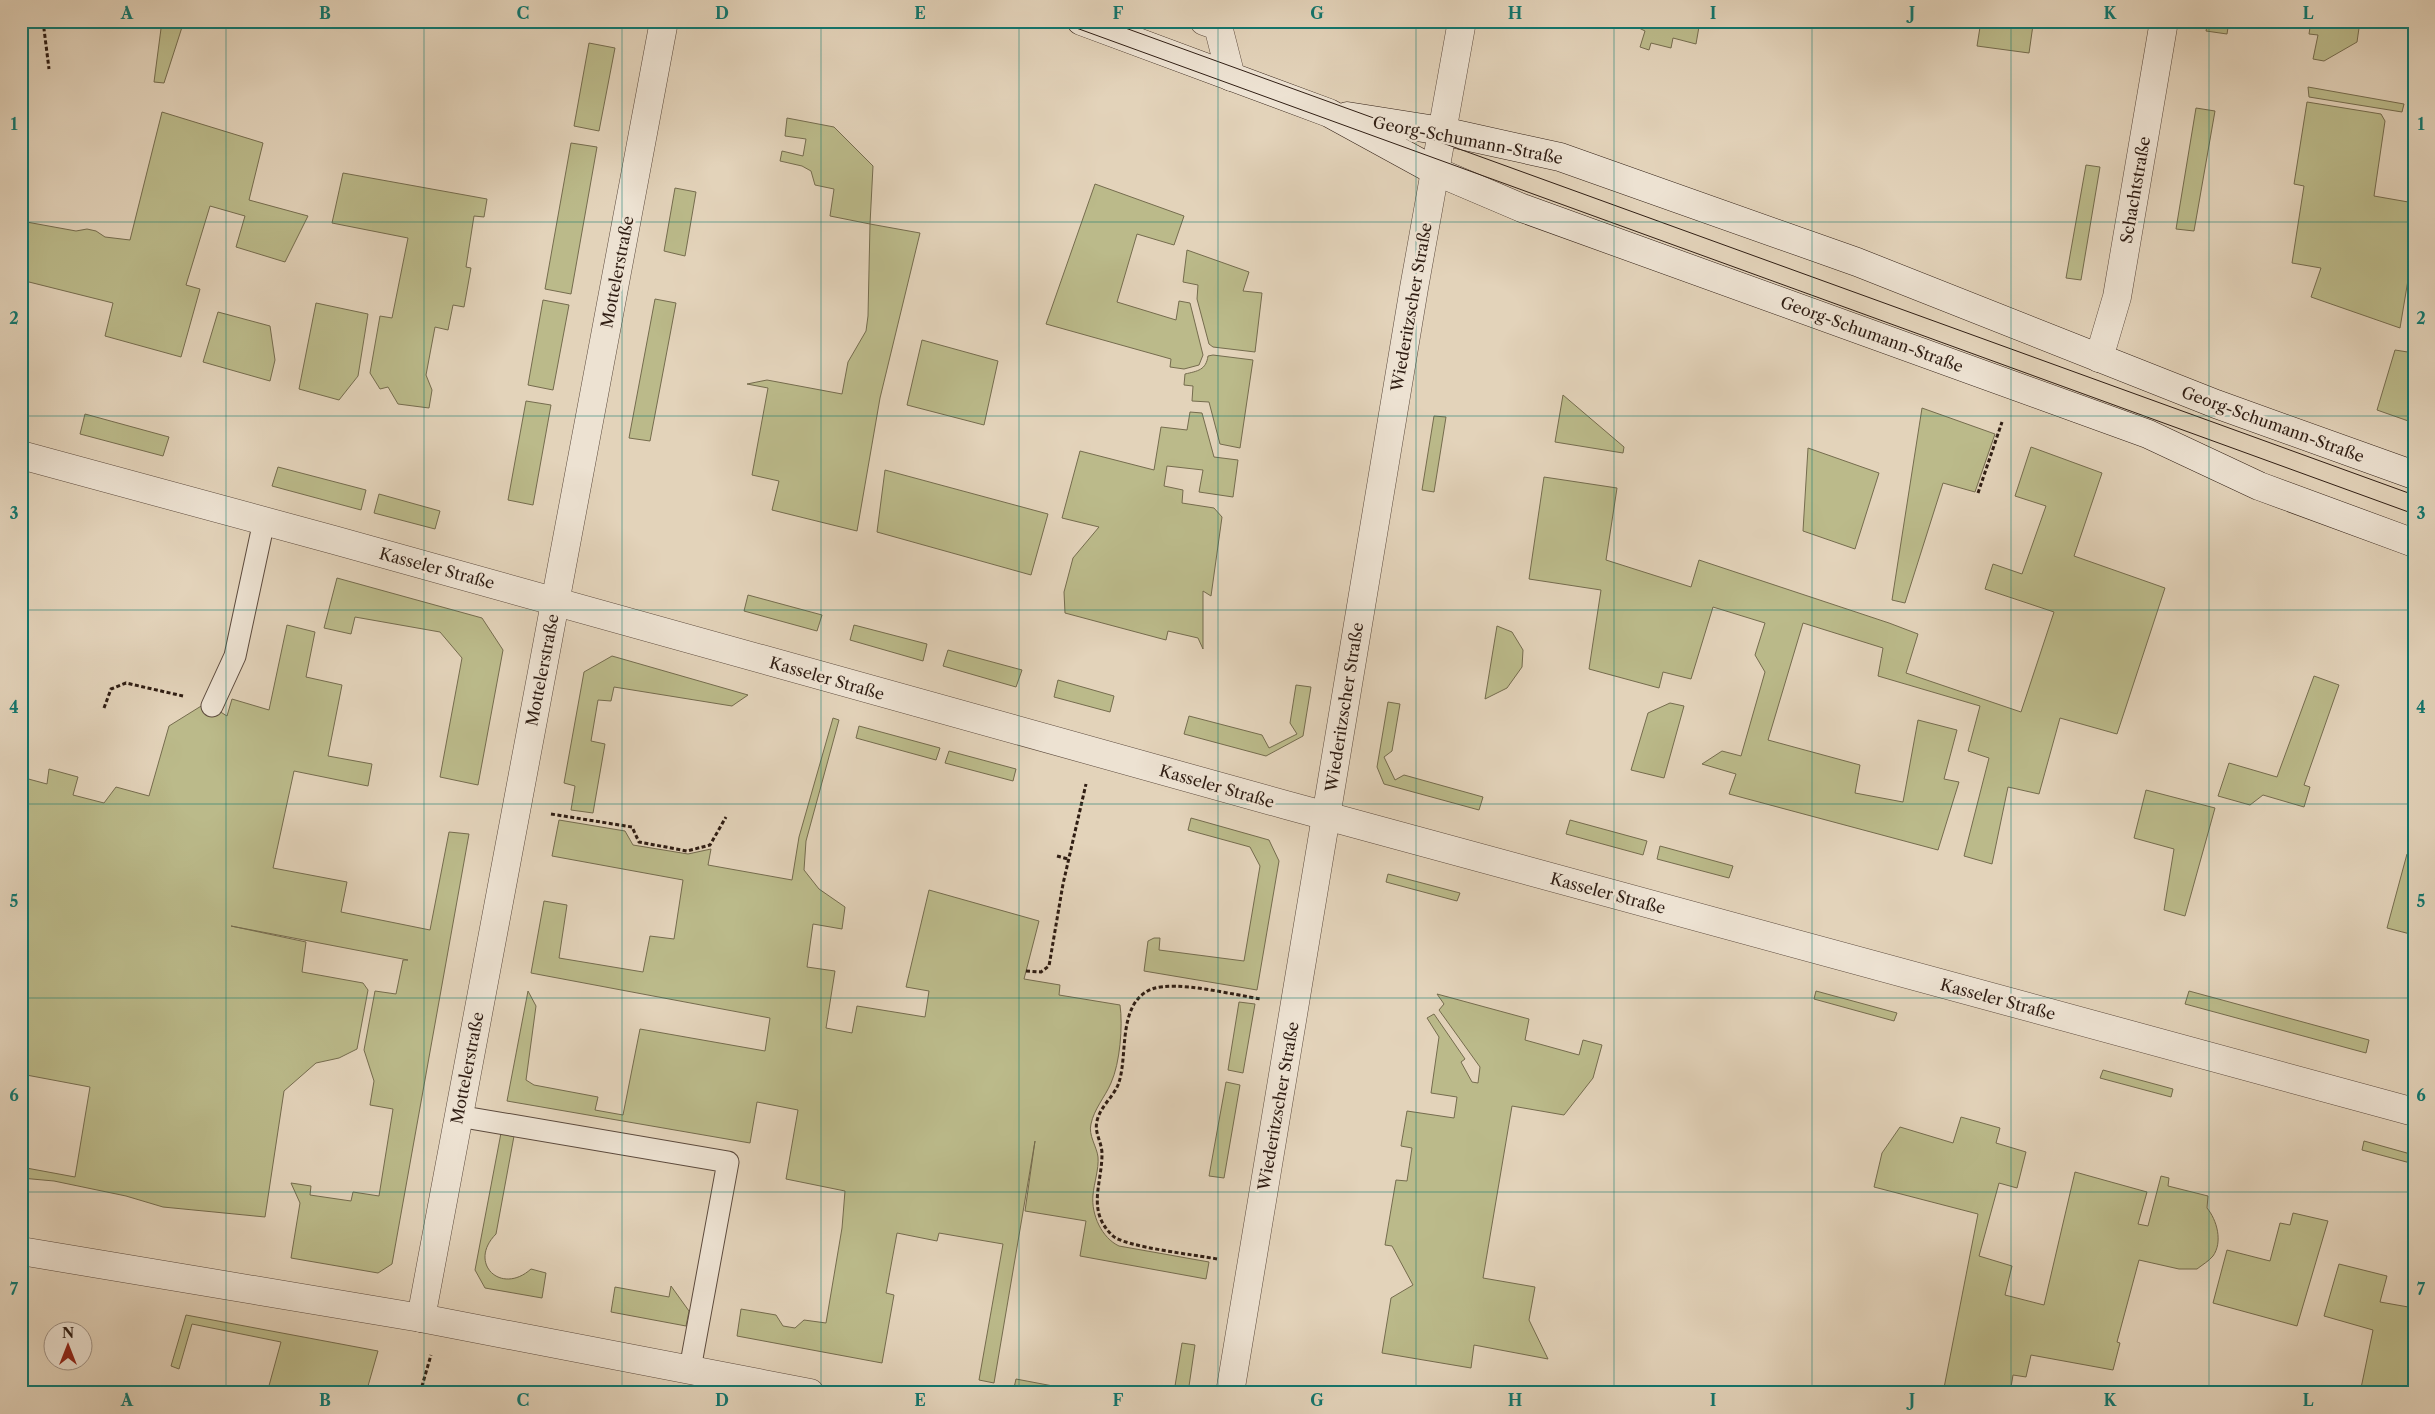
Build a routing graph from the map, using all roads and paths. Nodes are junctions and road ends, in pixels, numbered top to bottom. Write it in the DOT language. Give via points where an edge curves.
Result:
graph roads {
  1 [pos="44,21"];
  2 [pos="664,21"];
  3 [pos="1081,21"];
  4 [pos="1204,21"];
  5 [pos="1462,21"];
  6 [pos="2164,21"];
  7 [pos="50,69"];
  8 [pos="1231,77"];
  9 [pos="1335,116"];
  10 [pos="1442,131"];
  11 [pos="1435,170"];
  12 [pos="2099,358"];
  13 [pos="2002,422"];
  14 [pos="21,456"];
  15 [pos="2414,476"];
  16 [pos="1978,493"];
  17 [pos="264,521"];
  18 [pos="2414,543"];
  19 [pos="555,601"];
  20 [pos="189,694"];
  21 [pos="212,706"];
  22 [pos="104,708"];
  23 [pos="1087,781"];
  24 [pos="551,814"];
  25 [pos="1326,816"];
  26 [pos="726,817"];
  27 [pos="1057,856"];
  28 [pos="1068,859"];
  29 [pos="1026,972"];
  30 [pos="1262,999"];
  31 [pos="2414,1112"];
  32 [pos="458,1116"];
  33 [pos="21,1251"];
  34 [pos="1217,1259"];
  35 [pos="420,1318"];
  36 [pos="432,1350"];
  37 [pos="690,1369"];
  38 [pos="420,1393"];
  39 [pos="810,1393"];
  40 [pos="1230,1393"];
  1 -- 7 [label="path"];
  2 -- 19 [label="street, Mottelerstraße"];
  3 -- 8 [label="street, Georg-Schumann-Straße"];
  4 -- 8 [label="street" via="1218,26"];
  5 -- 10 [label="street, Wiederitzscher Straße"];
  6 -- 12 [label="street, Schachtstraße" via="2117,297"];
  8 -- 9 [label="street, Georg-Schumann-Straße"];
  9 -- 10 [label="street, Georg-Schumann-Straße"];
  9 -- 11 [label="street, Georg-Schumann-Straße"];
  10 -- 11 [label="street, Wiederitzscher Straße"];
  10 -- 12 [label="street, Georg-Schumann-Straße" via="1560,157 1857,262"];
  11 -- 18 [label="street, Georg-Schumann-Straße" via="1522,208 2148,434 2259,486"];
  11 -- 25 [label="street, Wiederitzscher Straße"];
  12 -- 15 [label="street, Georg-Schumann-Straße"];
  13 -- 16 [label="path"];
  14 -- 17 [label="street, Kasseler Straße"];
  17 -- 19 [label="street, Kasseler Straße"];
  17 -- 21 [label="lane" via="235,656"];
  19 -- 25 [label="street, Kasseler Straße"];
  19 -- 32 [label="street, Mottelerstraße"];
  20 -- 22 [label="path" via="182,696 126,683 111,689"];
  23 -- 28 [label="path"];
  24 -- 26 [label="path" via="632,827 638,842 687,850 710,845"];
  25 -- 31 [label="street, Kasseler Straße"];
  25 -- 40 [label="street, Wiederitzscher Straße"];
  27 -- 28 [label="path"];
  28 -- 29 [label="path" via="1049,966 1041,972"];
  30 -- 34 [label="path" via="1169,985 1151,989 1136,1003 1126,1026 1118,1084 1097,1120 1096,1136 1102,1152 1096,1198 1101,1219 1114,1237 1129,1243"];
  32 -- 35 [label="street, Mottelerstraße"];
  32 -- 37 [label="lane" via="728,1162"];
  33 -- 35 [label="street"];
  35 -- 37 [label="street"];
  36 -- 38 [label="path"];
  37 -- 39 [label="street"];
}
